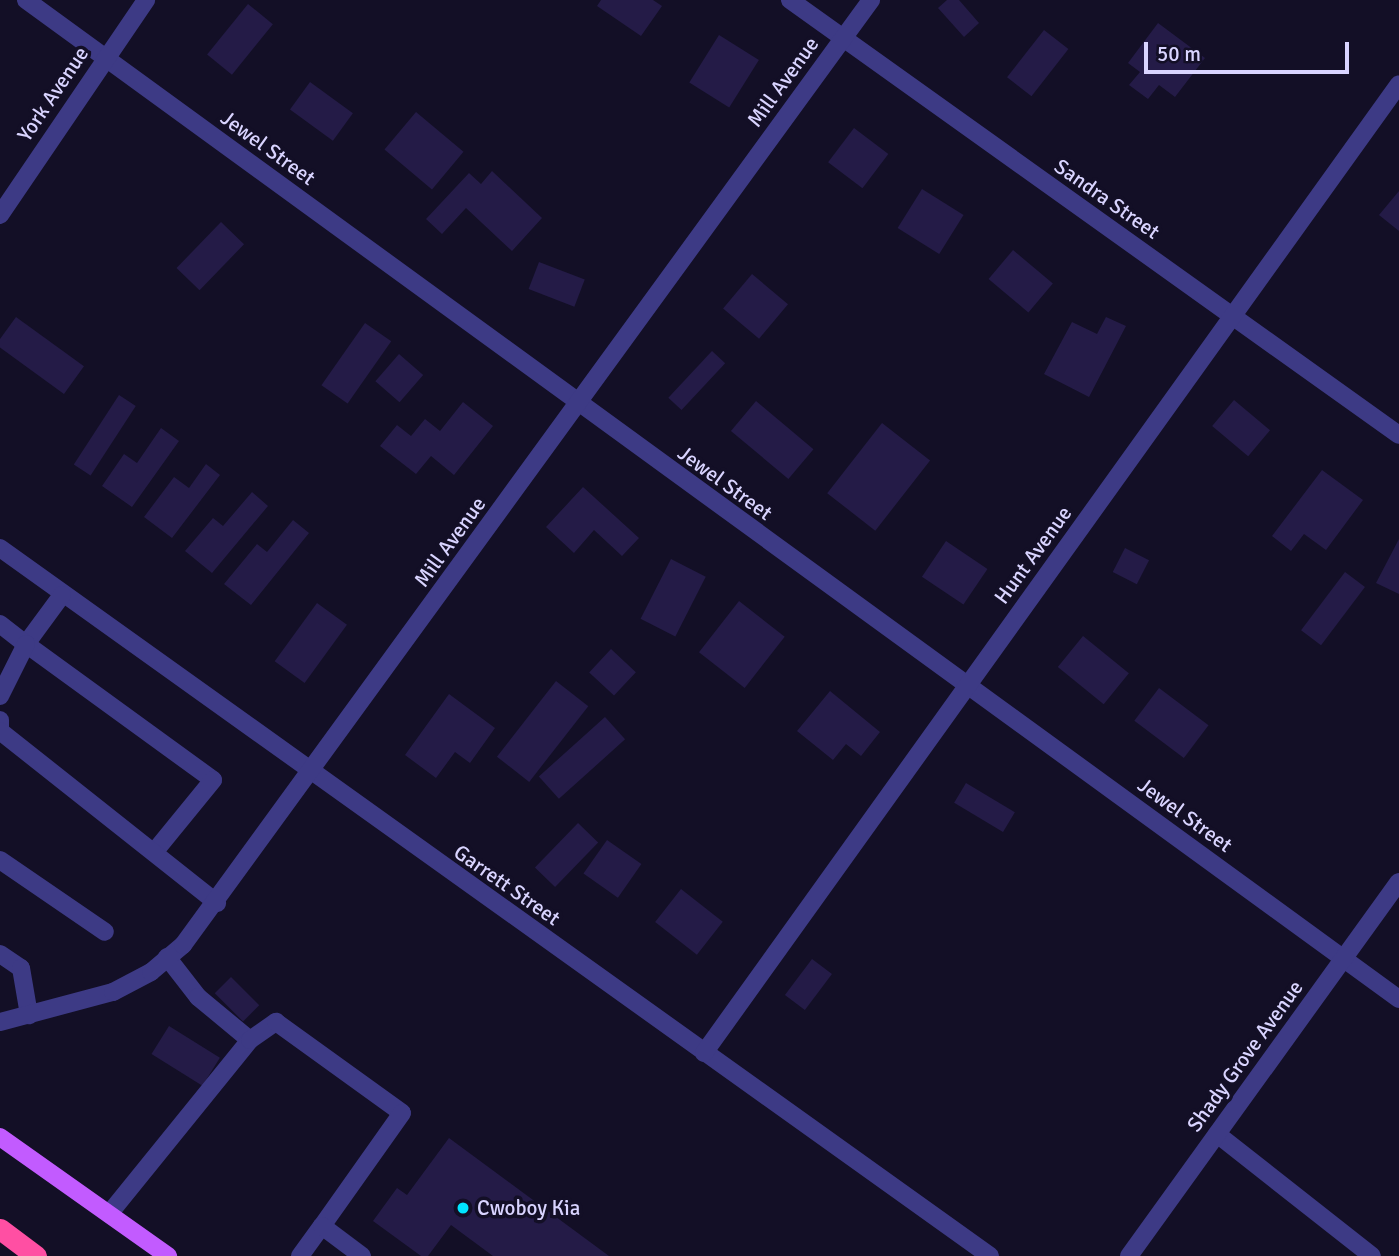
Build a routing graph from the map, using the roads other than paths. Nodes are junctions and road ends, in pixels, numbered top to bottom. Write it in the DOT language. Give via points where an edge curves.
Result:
graph roads {
  1 [pos="26,0"];
  2 [pos="146,0"];
  3 [pos="790,0"];
  4 [pos="871,0"];
  5 [pos="843,38"];
  6 [pos="106,56"];
  7 [pos="1399,84"];
  8 [pos="0,215"];
  9 [pos="1234,317"];
  10 [pos="576,404"];
  11 [pos="1399,435"];
  12 [pos="0,548"];
  13 [pos="62,595"];
  14 [pos="0,624"];
  15 [pos="26,644"];
  16 [pos="967,685"];
  17 [pos="0,696"];
  18 [pos="0,720"];
  19 [pos="0,731"];
  20 [pos="312,774"];
  21 [pos="155,851"];
  22 [pos="0,860"];
  23 [pos="1399,882"];
  24 [pos="217,903"];
  25 [pos="105,932"];
  26 [pos="0,954"];
  27 [pos="167,957"];
  28 [pos="1344,958"];
  29 [pos="1399,999"];
  30 [pos="29,1015"];
  31 [pos="0,1022"];
  32 [pos="250,1040"];
  33 [pos="704,1052"];
  34 [pos="1217,1134"];
  35 [pos="0,1137"];
  36 [pos="109,1214"];
  37 [pos="322,1226"];
  38 [pos="0,1229"];
  39 [pos="36,1256"];
  40 [pos="168,1256"];
  41 [pos="300,1256"];
  42 [pos="362,1256"];
  43 [pos="990,1256"];
  44 [pos="1129,1256"];
  45 [pos="1372,1256"];
  1 -- 6 [label="street, Jewel Street"];
  2 -- 6 [label="street, York Avenue"];
  3 -- 5 [label="street, Sandra Street"];
  4 -- 5 [label="street, Mill Avenue"];
  5 -- 9 [label="street, Sandra Street"];
  5 -- 10 [label="street, Mill Avenue"];
  6 -- 8 [label="street, York Avenue"];
  6 -- 10 [label="street, Jewel Street"];
  7 -- 9 [label="street, Hunt Avenue"];
  9 -- 11 [label="street, Sandra Street"];
  9 -- 16 [label="street, Hunt Avenue"];
  10 -- 16 [label="street, Jewel Street"];
  10 -- 20 [label="street, Mill Avenue"];
  12 -- 13 [label="street, Garrett Street"];
  13 -- 15 [label="street"];
  13 -- 20 [label="street, Garrett Street"];
  14 -- 15 [label="street"];
  15 -- 17 [label="street"];
  15 -- 21 [label="street" via="214,780"];
  16 -- 28 [label="street, Jewel Street"];
  16 -- 33 [label="street, Hunt Avenue"];
  18 -- 19 [label="street"];
  19 -- 21 [label="street"];
  20 -- 24 [label="street, Mill Avenue"];
  20 -- 33 [label="street, Garrett Street"];
  21 -- 24 [label="street"];
  22 -- 25 [label="street"];
  23 -- 28 [label="street, Shady Grove Avenue"];
  24 -- 27 [label="street, Mill Avenue"];
  26 -- 30 [label="street" via="21,968"];
  27 -- 30 [label="street, Mill Avenue" via="113,992"];
  27 -- 32 [label="street" via="198,997"];
  28 -- 29 [label="street, Jewel Street"];
  28 -- 34 [label="street, Shady Grove Avenue"];
  30 -- 31 [label="street, Mill Avenue"];
  32 -- 36 [label="street"];
  32 -- 37 [label="street" via="276,1022 402,1113"];
  33 -- 43 [label="street, Garrett Street"];
  34 -- 44 [label="street, Shady Grove Avenue"];
  34 -- 45 [label="street"];
  35 -- 36 [label="main road"];
  36 -- 40 [label="main road"];
  37 -- 41 [label="street"];
  37 -- 42 [label="street"];
  38 -- 39 [label="highway"];
}
